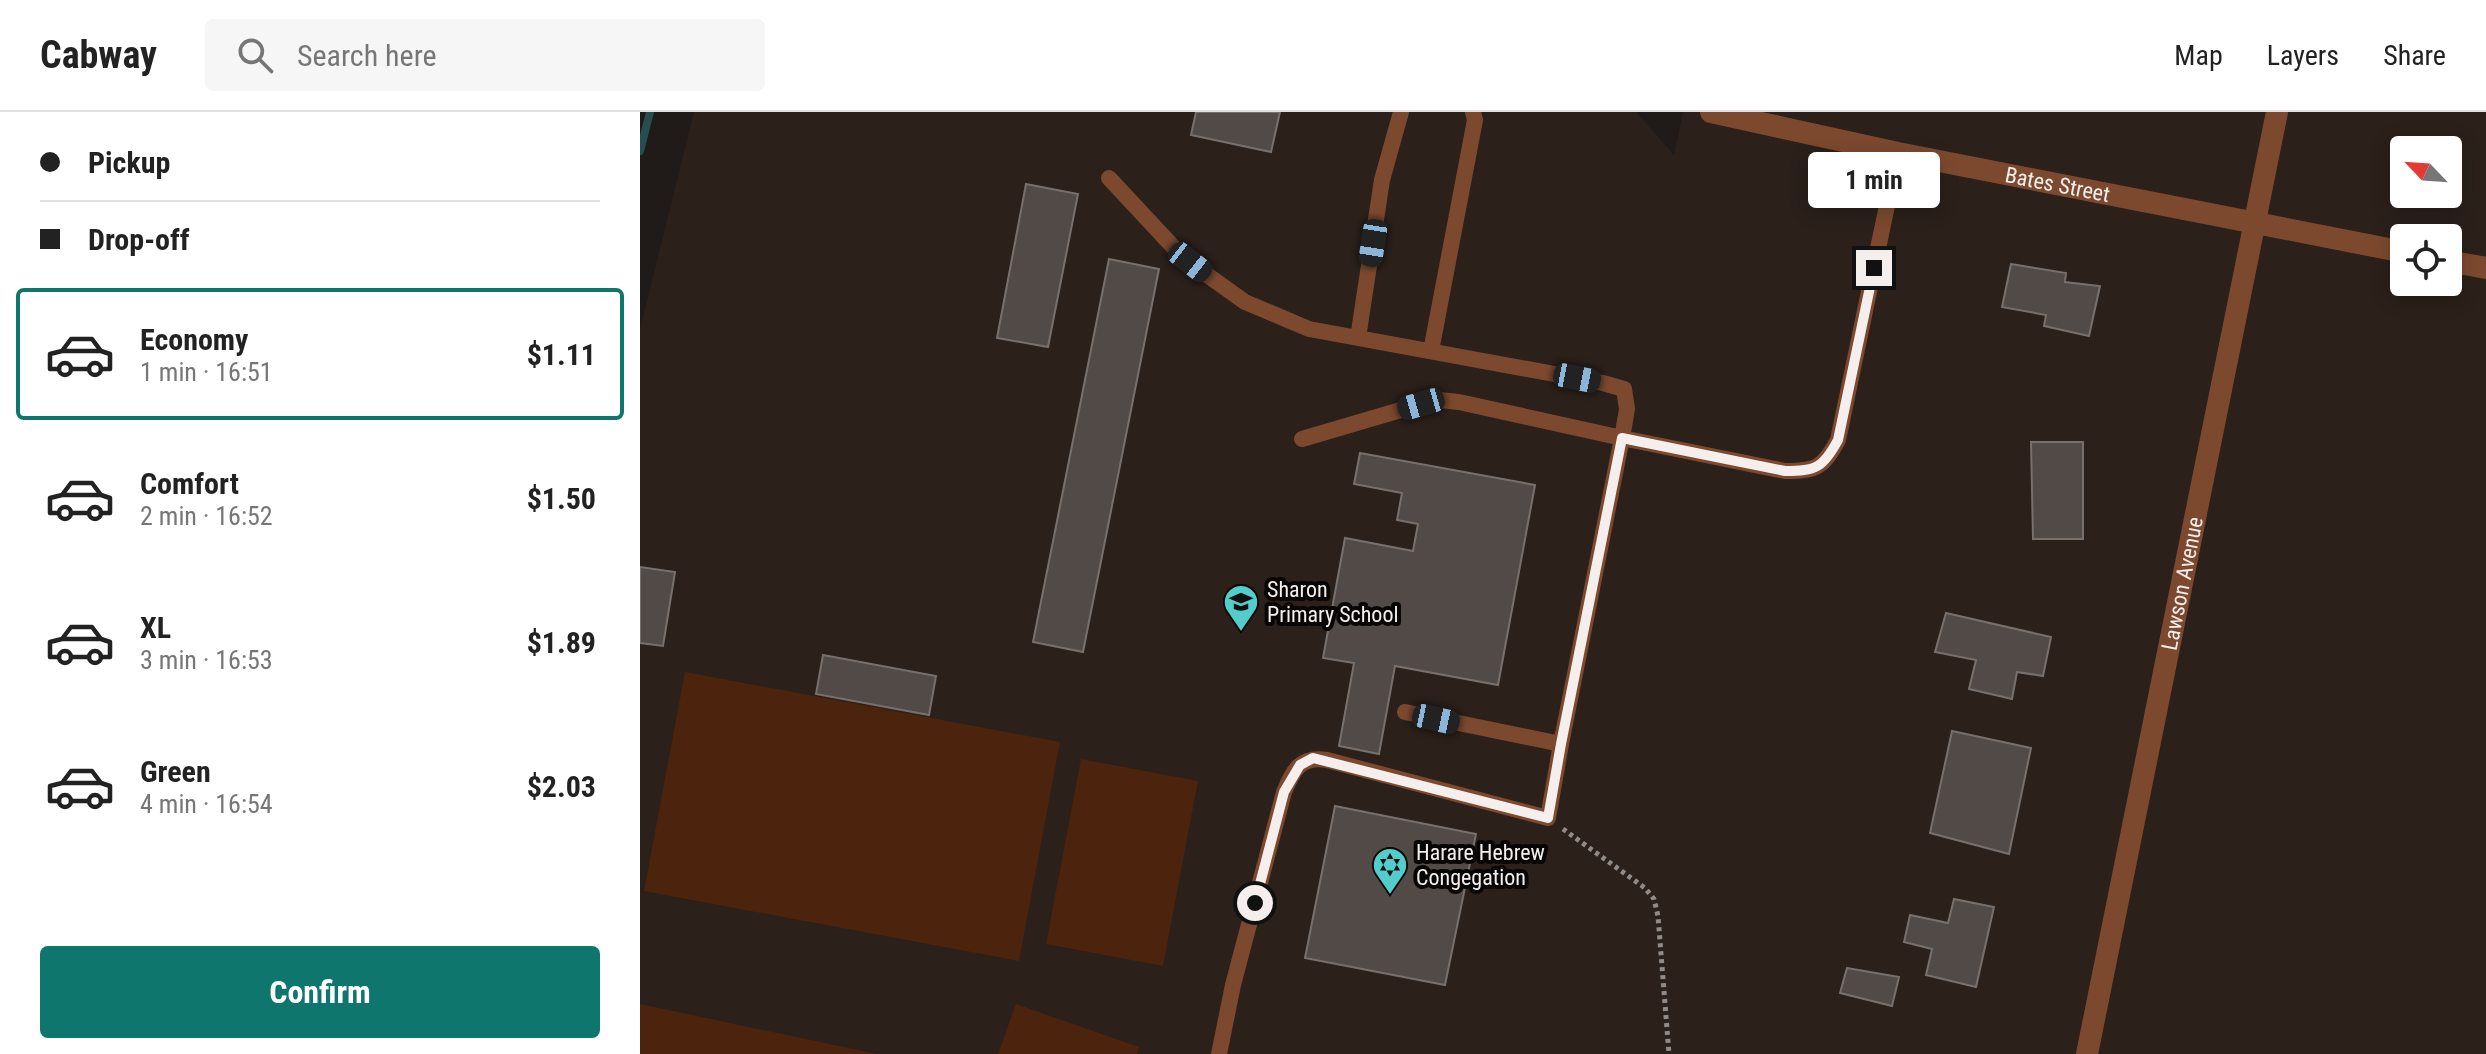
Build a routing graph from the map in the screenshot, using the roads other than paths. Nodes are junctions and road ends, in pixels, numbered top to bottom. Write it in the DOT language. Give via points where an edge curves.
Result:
graph roads {
  1 [pos="1401,112"];
  2 [pos="1473,112"];
  3 [pos="1711,112"];
  4 [pos="2277,112"];
  5 [pos="1898,153"];
  6 [pos="1109,178"];
  7 [pos="2255,223"];
  8 [pos="2390,249"];
  9 [pos="2462,264"];
  10 [pos="2486,268"];
  11 [pos="1358,338"];
  12 [pos="1431,351"];
  13 [pos="1622,438"];
  14 [pos="1302,439"];
  15 [pos="1405,712"];
  16 [pos="1561,744"];
  17 [pos="1219,1054"];
  18 [pos="2087,1054"];
  1 -- 11 [label="lane" via="1382,180"];
  2 -- 12 [label="lane"];
  3 -- 5 [label="street, Bates Street"];
  4 -- 7 [label="street, Lawson Avenue"];
  5 -- 7 [label="street, Bates Street"];
  5 -- 13 [label="lane" via="1838,440 1827,462 1808,471 1785,471"];
  6 -- 11 [label="lane" via="1177,251 1245,302 1309,329"];
  7 -- 8 [label="street, Bates Street"];
  7 -- 18 [label="street, Lawson Avenue"];
  9 -- 10 [label="street"];
  11 -- 12 [label="lane"];
  12 -- 13 [label="lane" via="1624,389"];
  13 -- 14 [label="lane" via="1440,400"];
  13 -- 16 [label="lane"];
  15 -- 16 [label="lane"];
  16 -- 17 [label="lane" via="1548,818 1327,760 1313,758 1300,765 1284,792"];
}
